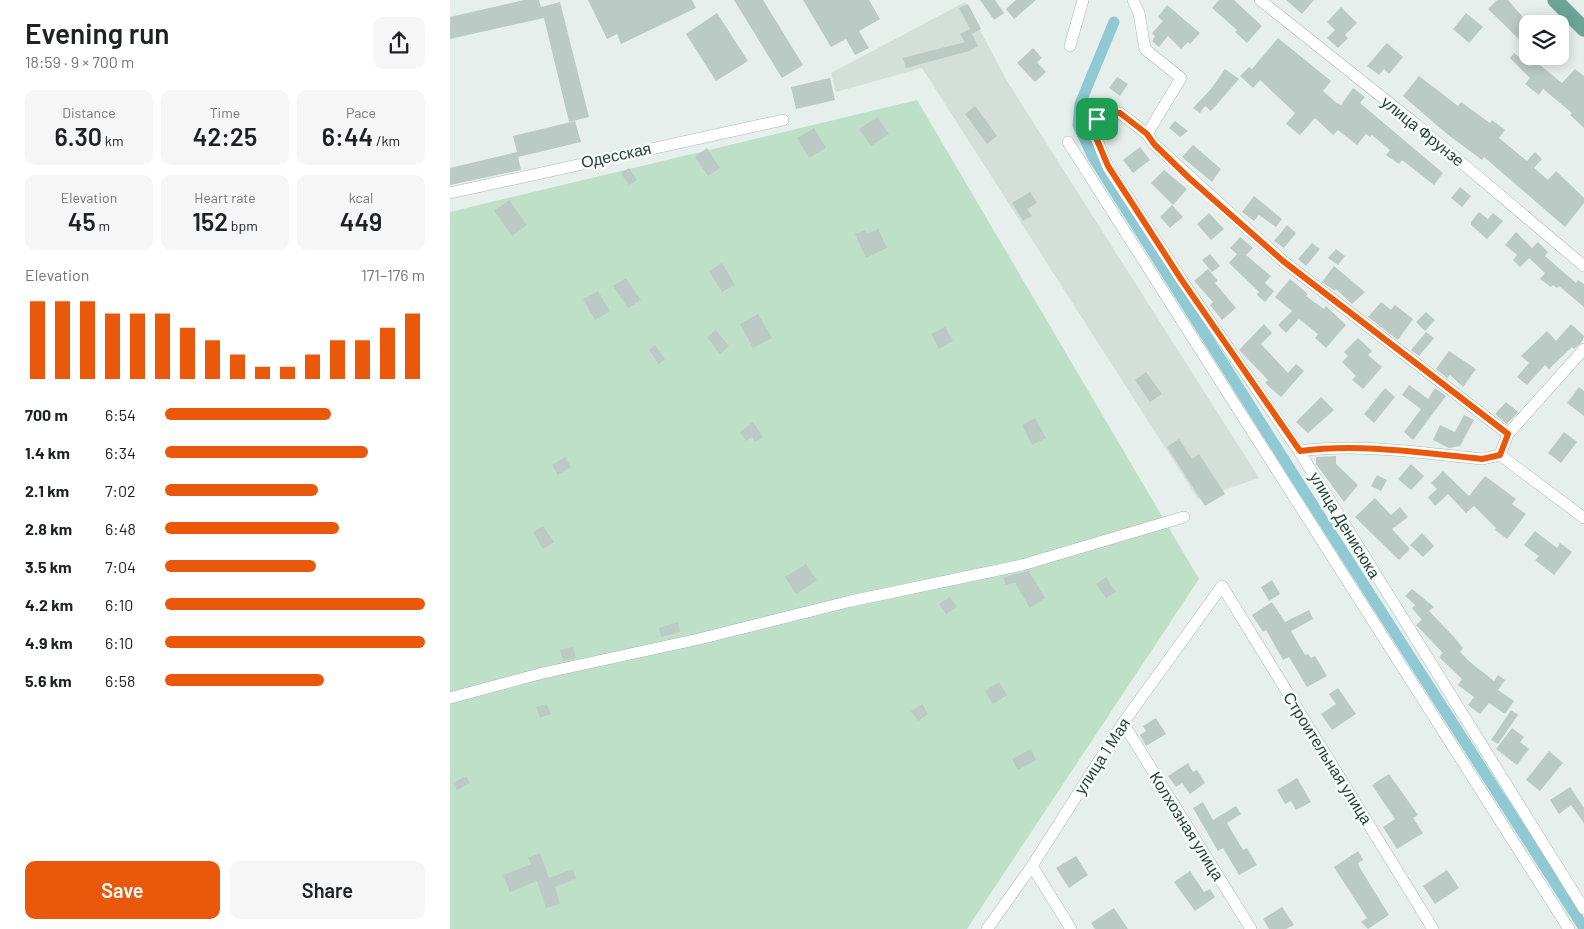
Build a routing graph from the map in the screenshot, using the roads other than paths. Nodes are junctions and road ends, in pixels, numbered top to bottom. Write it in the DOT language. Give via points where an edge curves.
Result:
graph roads {
  1 [pos="1083,0"];
  2 [pos="1133,0"];
  3 [pos="1260,0"];
  4 [pos="1555,0"];
  5 [pos="1584,29"];
  6 [pos="1070,46"];
  7 [pos="783,120"];
  8 [pos="1147,134"];
  9 [pos="1068,142"];
  10 [pos="450,194"];
  11 [pos="1584,266"];
  12 [pos="1584,349"];
  13 [pos="1508,434"];
  14 [pos="1300,451"];
  15 [pos="1500,455"];
  16 [pos="1184,517"];
  17 [pos="1584,518"];
  18 [pos="1222,586"];
  19 [pos="450,698"];
  20 [pos="1123,723"];
  21 [pos="1032,866"];
  22 [pos="1584,909"];
  23 [pos="987,929"];
  24 [pos="1071,929"];
  25 [pos="1251,929"];
  26 [pos="1433,929"];
  27 [pos="1569,929"];
  1 -- 6 [label="street"];
  2 -- 8 [label="street" via="1139,13 1145,49 1181,78"];
  3 -- 11 [label="street, улица Фрунзе" via="1417,125"];
  4 -- 5 [label="main road"];
  7 -- 10 [label="street, Одесская"];
  8 -- 13 [label="street" via="1189,178 1283,261"];
  8 -- 14 [label="street, улица Денисюка" via="1120,113 1108,112 1097,119 1092,128 1108,166 1181,279"];
  9 -- 27 [label="street"];
  12 -- 13 [label="street"];
  13 -- 15 [label="street"];
  14 -- 15 [label="street" via="1332,446 1482,459"];
  14 -- 22 [label="street, улица Денисюка"];
  15 -- 17 [label="street"];
  16 -- 19 [label="street" via="1022,565 851,601"];
  18 -- 20 [label="street, улица 1 Мая"];
  18 -- 26 [label="street, Строительная улица"];
  20 -- 21 [label="street, улица 1 Мая"];
  20 -- 25 [label="street, Колхозная улица"];
  21 -- 23 [label="street, улица 1 Мая"];
  21 -- 24 [label="street"];
}
